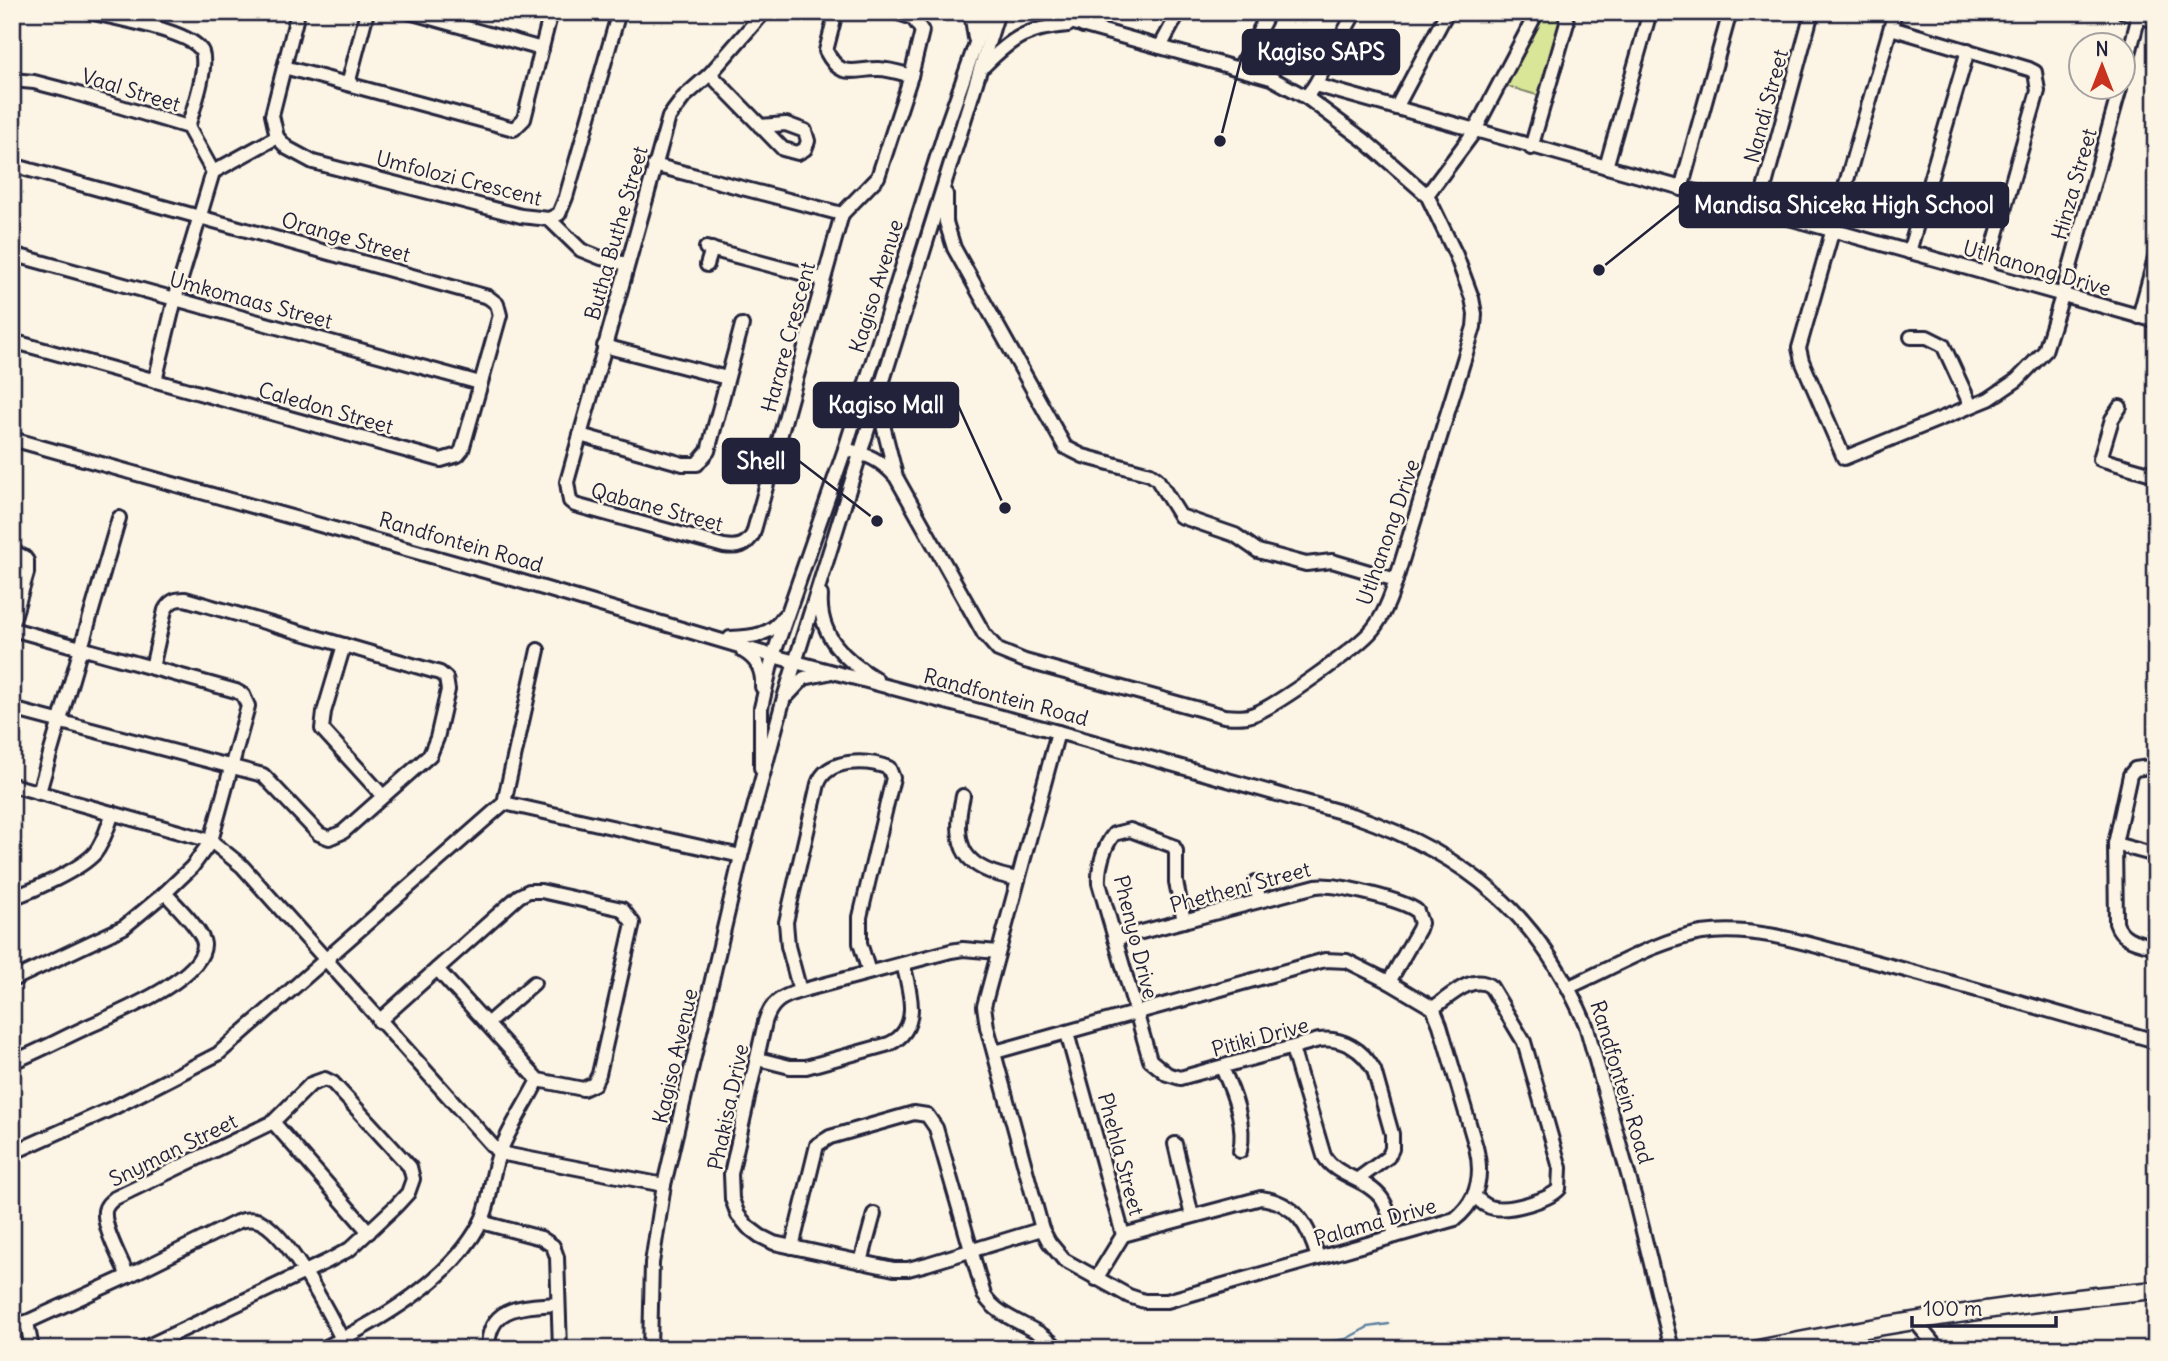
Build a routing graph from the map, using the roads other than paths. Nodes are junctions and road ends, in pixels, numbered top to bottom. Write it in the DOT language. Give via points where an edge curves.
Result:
graph roads {
  1 [pos="90,12"];
  2 [pos="298,12"];
  3 [pos="367,12"];
  4 [pos="409,12"];
  5 [pos="551,12"];
  6 [pos="619,12"];
  7 [pos="764,12"];
  8 [pos="836,12"];
  9 [pos="895,12"];
  10 [pos="971,12"];
  11 [pos="987,12"];
  12 [pos="999,12"];
  13 [pos="1035,12"];
  14 [pos="1090,12"];
  15 [pos="1179,12"];
  16 [pos="1269,12"];
  17 [pos="1355,12"];
  18 [pos="1447,12"];
  19 [pos="1536,12"];
  20 [pos="1565,12"];
  21 [pos="1650,12"];
  22 [pos="1730,12"];
  23 [pos="1812,12"];
  24 [pos="1895,12"];
  25 [pos="2124,12"];
  26 [pos="2140,15"];
  27 [pos="2156,21"];
  28 [pos="1081,25"];
  29 [pos="1891,28"];
  30 [pos="2135,32"];
  31 [pos="975,42"];
  32 [pos="1160,47"];
  33 [pos="542,49"];
  34 [pos="1968,50"];
  35 [pos="284,67"];
  36 [pos="982,68"];
  37 [pos="1239,69"];
  38 [pos="710,74"];
  39 [pos="911,76"];
  40 [pos="12,80"];
  41 [pos="348,84"];
  42 [pos="1315,85"];
  43 [pos="1306,97"];
  44 [pos="2116,102"];
  45 [pos="1396,108"];
  46 [pos="760,125"];
  47 [pos="188,127"];
  48 [pos="1474,132"];
  49 [pos="276,137"];
  50 [pos="1531,148"];
  51 [pos="12,165"];
  52 [pos="654,165"];
  53 [pos="1606,167"];
  54 [pos="213,172"];
  55 [pos="947,177"];
  56 [pos="1681,188"];
  57 [pos="1427,195"];
  58 [pos="1758,211"];
  59 [pos="842,214"];
  60 [pos="200,216"];
  61 [pos="549,219"];
  62 [pos="1833,232"];
  63 [pos="1909,252"];
  64 [pos="12,254"];
  65 [pos="2156,255"];
  66 [pos="627,264"];
  67 [pos="707,265"];
  68 [pos="1986,273"];
  69 [pos="823,279"];
  70 [pos="481,296"];
  71 [pos="2062,296"];
  72 [pos="175,299"];
  73 [pos="2139,317"];
  74 [pos="2156,321"];
  75 [pos="742,325"];
  76 [pos="1911,337"];
  77 [pos="12,341"];
  78 [pos="604,346"];
  79 [pos="727,378"];
  80 [pos="155,381"];
  81 [pos="480,383"];
  82 [pos="881,390"];
  83 [pos="1971,406"];
  84 [pos="2120,408"];
  85 [pos="579,435"];
  86 [pos="12,439"];
  87 [pos="845,449"];
  88 [pos="862,453"];
  89 [pos="2156,475"];
  90 [pos="896,477"];
  91 [pos="568,496"];
  92 [pos="119,518"];
  93 [pos="741,546"];
  94 [pos="12,551"];
  95 [pos="821,580"];
  96 [pos="1396,580"];
  97 [pos="791,604"];
  98 [pos="12,627"];
  99 [pos="722,640"];
  100 [pos="344,645"];
  101 [pos="81,649"];
  102 [pos="538,650"];
  103 [pos="773,656"];
  104 [pos="796,662"];
  105 [pos="152,668"];
  106 [pos="832,672"];
  107 [pos="888,686"];
  108 [pos="783,701"];
  109 [pos="761,708"];
  110 [pos="12,709"];
  111 [pos="58,722"];
  112 [pos="1058,732"];
  113 [pos="233,766"];
  114 [pos="2156,766"];
  115 [pos="762,775"];
  116 [pos="12,785"];
  117 [pos="38,793"];
  118 [pos="383,796"];
  119 [pos="963,796"];
  120 [pos="504,803"];
  121 [pos="113,813"];
  122 [pos="211,841"];
  123 [pos="2115,844"];
  124 [pos="2156,855"];
  125 [pos="741,856"];
  126 [pos="1018,879"];
  127 [pos="1256,882"];
  128 [pos="165,894"];
  129 [pos="12,898"];
  130 [pos="1259,900"];
  131 [pos="1184,921"];
  132 [pos="1115,939"];
  133 [pos="2156,947"];
  134 [pos="998,952"];
  135 [pos="324,959"];
  136 [pos="903,964"];
  137 [pos="438,970"];
  138 [pos="869,972"];
  139 [pos="12,980"];
  140 [pos="1390,982"];
  141 [pos="534,984"];
  142 [pos="1569,987"];
  143 [pos="800,991"];
  144 [pos="1433,1008"];
  145 [pos="1135,1013"];
  146 [pos="379,1021"];
  147 [pos="487,1024"];
  148 [pos="1067,1033"];
  149 [pos="2156,1041"];
  150 [pos="1292,1048"];
  151 [pos="995,1052"];
  152 [pos="758,1059"];
  153 [pos="1150,1060"];
  154 [pos="12,1062"];
  155 [pos="1222,1068"];
  156 [pos="538,1080"];
  157 [pos="273,1122"];
  158 [pos="1175,1144"];
  159 [pos="1240,1151"];
  160 [pos="12,1153"];
  161 [pos="499,1153"];
  162 [pos="1358,1179"];
  163 [pos="664,1185"];
  164 [pos="1474,1196"];
  165 [pos="874,1214"];
  166 [pos="1192,1216"];
  167 [pos="481,1222"];
  168 [pos="1042,1229"];
  169 [pos="369,1232"];
  170 [pos="1123,1235"];
  171 [pos="1395,1236"];
  172 [pos="792,1247"];
  173 [pos="970,1251"];
  174 [pos="1318,1258"];
  175 [pos="862,1262"];
  176 [pos="305,1272"];
  177 [pos="128,1276"];
  178 [pos="1096,1279"];
  179 [pos="2156,1290"];
  180 [pos="558,1304"];
  181 [pos="1914,1320"];
  182 [pos="27,1322"];
  183 [pos="12,1325"];
  184 [pos="345,1344"];
  185 [pos="32,1349"];
  186 [pos="142,1349"];
  187 [pos="322,1349"];
  188 [pos="488,1349"];
  189 [pos="560,1349"];
  190 [pos="650,1349"];
  191 [pos="1058,1349"];
  192 [pos="1672,1349"];
  193 [pos="1758,1349"];
  194 [pos="1938,1349"];
  1 -- 47 [label="street" via="196,44 203,57"];
  2 -- 35 [label="street"];
  3 -- 41 [label="street"];
  4 -- 33 [label="street"];
  5 -- 33 [label="street"];
  6 -- 61 [label="street, Umfolozi Crescent" via="566,197 559,214"];
  7 -- 38 [label="street, Butha Buthe Street"];
  8 -- 39 [label="street" via="826,51 838,67 847,72 883,69"];
  9 -- 39 [label="street" via="913,18 922,31"];
  10 -- 31 [label="street"];
  11 -- 31 [label="street, Kagiso Avenue"];
  12 -- 36 [label="street, Kagiso Avenue"];
  13 -- 28 [label="street, Utlhanong Drive"];
  14 -- 28 [label="street"];
  15 -- 32 [label="street"];
  16 -- 37 [label="street"];
  17 -- 42 [label="street"];
  18 -- 45 [label="street"];
  19 -- 48 [label="street"];
  20 -- 50 [label="street" via="1566,23"];
  21 -- 53 [label="street"];
  22 -- 56 [label="street"];
  23 -- 58 [label="street, Nandi Street"];
  24 -- 29 [label="street"];
  25 -- 26 [label="street"];
  26 -- 27 [label="street"];
  26 -- 30 [label="street"];
  28 -- 32 [label="street, Utlhanong Drive"];
  28 -- 36 [label="street" via="1026,32"];
  29 -- 34 [label="street"];
  29 -- 62 [label="street"];
  31 -- 87 [label="street, Kagiso Avenue"];
  32 -- 37 [label="street, Utlhanong Drive"];
  33 -- 41 [label="street" via="524,118 514,129"];
  34 -- 63 [label="street"];
  34 -- 68 [label="street" via="2029,69 2038,83"];
  35 -- 41 [label="street"];
  35 -- 49 [label="street" via="272,115"];
  36 -- 55 [label="street, Kagiso Avenue"];
  37 -- 43 [label="street, Utlhanong Drive" via="1272,78"];
  38 -- 46 [label="street"];
  38 -- 52 [label="street, Butha Buthe Street" via="669,117"];
  39 -- 59 [label="street" via="878,177"];
  40 -- 47 [label="street, Vaal Street" via="65,90"];
  42 -- 43 [label="street"];
  42 -- 45 [label="street, Utlhanong Drive"];
  43 -- 57 [label="street, Utlhanong Drive"];
  44 -- 71 [label="street, Hinza Street"];
  45 -- 48 [label="street, Utlhanong Drive"];
  47 -- 54 [label="street, Vaal Street"];
  48 -- 50 [label="street, Utlhanong Drive"];
  48 -- 57 [label="street"];
  49 -- 54 [label="street"];
  49 -- 61 [label="street, Umfolozi Crescent" via="313,162 474,205"];
  50 -- 53 [label="street, Utlhanong Drive"];
  51 -- 60 [label="street"];
  52 -- 59 [label="street"];
  52 -- 66 [label="street, Butha Buthe Street"];
  53 -- 56 [label="street, Utlhanong Drive"];
  54 -- 60 [label="street"];
  55 -- 82 [label="street, Kagiso Avenue"];
  55 -- 96 [label="street" via="946,222 958,255 1065,447 1150,474 1181,516 1235,535 1258,551 1306,564 1337,563"];
  56 -- 58 [label="street, Utlhanong Drive"];
  57 -- 96 [label="street, Utlhanong Drive" via="1472,298 1474,327"];
  58 -- 62 [label="street, Utlhanong Drive"];
  59 -- 69 [label="street, Harare Crescent"];
  60 -- 70 [label="street, Orange Street"];
  60 -- 72 [label="street"];
  61 -- 66 [label="street" via="580,250"];
  62 -- 63 [label="street, Utlhanong Drive"];
  62 -- 83 [label="street, Hinza Street" via="1799,348 1844,458"];
  63 -- 68 [label="street, Utlhanong Drive"];
  64 -- 72 [label="street, Umkomaas Street"];
  65 -- 73 [label="street"];
  66 -- 78 [label="street, Butha Buthe Street"];
  67 -- 69 [label="street" via="709,249"];
  68 -- 71 [label="street, Utlhanong Drive"];
  69 -- 93 [label="street, Harare Crescent" via="753,534"];
  70 -- 81 [label="street, Caledon Street" via="497,304 500,315"];
  71 -- 73 [label="street, Utlhanong Drive"];
  71 -- 83 [label="street, Hinza Street" via="2045,351 2004,390"];
  72 -- 80 [label="street"];
  72 -- 81 [label="street, Umkomaas Street"];
  73 -- 74 [label="street, Utlhanong Drive"];
  75 -- 79 [label="street"];
  76 -- 83 [label="street" via="1927,337 1943,345"];
  77 -- 80 [label="street, Caledon Street"];
  78 -- 79 [label="street"];
  78 -- 85 [label="street, Butha Buthe Street"];
  79 -- 85 [label="street" via="708,451 697,464"];
  80 -- 81 [label="street, Caledon Street" via="441,460 461,450"];
  82 -- 88 [label="street, Kagiso Avenue"];
  82 -- 90 [label="street" via="884,429"];
  84 -- 89 [label="street" via="2100,459"];
  85 -- 91 [label="street, Butha Buthe Street"];
  86 -- 99 [label="street, Randfontein Road"];
  87 -- 88 [label="street, Utlhanong Drive"];
  87 -- 97 [label="street, Kagiso Avenue"];
  88 -- 90 [label="street, Utlhanong Drive" via="881,462"];
  88 -- 95 [label="street, Kagiso Avenue"];
  90 -- 96 [label="street, Utlhanong Drive" via="984,634 998,650 1224,716 1262,710 1352,649 1377,624"];
  91 -- 93 [label="street, Qabane Street" via="575,505 724,546"];
  92 -- 101 [label="street"];
  94 -- 98 [label="street" via="24,556 28,566"];
  95 -- 104 [label="street, Kagiso Avenue"];
  95 -- 107 [label="street" via="822,619 833,643 853,665"];
  97 -- 99 [label="street" via="770,631"];
  97 -- 103 [label="street, Kagiso Avenue"];
  98 -- 101 [label="street"];
  99 -- 103 [label="street, Randfontein Road"];
  99 -- 109 [label="street" via="760,666"];
  100 -- 105 [label="street" via="177,599 165,610"];
  100 -- 118 [label="street" via="322,729"];
  100 -- 118 [label="street" via="443,674 448,683 434,749"];
  101 -- 105 [label="street"];
  101 -- 111 [label="street"];
  102 -- 120 [label="street"];
  103 -- 104 [label="street, Randfontein Road"];
  103 -- 109 [label="street, Kagiso Avenue"];
  104 -- 106 [label="street, Randfontein Road"];
  104 -- 108 [label="street, Kagiso Avenue"];
  105 -- 113 [label="street" via="243,695 248,706"];
  106 -- 107 [label="street, Randfontein Road"];
  106 -- 108 [label="street" via="804,678"];
  107 -- 112 [label="street, Randfontein Road"];
  108 -- 115 [label="street, Kagiso Avenue"];
  109 -- 115 [label="street, Kagiso Avenue"];
  110 -- 111 [label="street"];
  111 -- 113 [label="street"];
  111 -- 117 [label="street"];
  112 -- 126 [label="street, Palama Drive"];
  112 -- 142 [label="street, Randfontein Road" via="1355,816 1414,839 1494,891 1543,944"];
  113 -- 118 [label="street" via="270,780 324,837 343,832"];
  113 -- 122 [label="street"];
  114 -- 123 [label="street" via="2135,769 2130,775"];
  115 -- 125 [label="street, Kagiso Avenue"];
  116 -- 117 [label="street"];
  117 -- 121 [label="street"];
  119 -- 126 [label="street" via="957,827 967,855 993,875"];
  120 -- 125 [label="street"];
  120 -- 135 [label="street"];
  121 -- 122 [label="street"];
  121 -- 129 [label="street" via="90,858"];
  122 -- 128 [label="street"];
  122 -- 135 [label="street" via="242,866"];
  123 -- 124 [label="street"];
  123 -- 133 [label="street" via="2116,923 2123,936"];
  125 -- 163 [label="street, Kagiso Avenue"];
  126 -- 134 [label="street, Palama Drive"];
  127 -- 130 [label="street"];
  128 -- 139 [label="street" via="124,927"];
  128 -- 154 [label="street" via="202,936 203,954 197,962 153,996"];
  130 -- 131 [label="street, Phetheni Street"];
  130 -- 140 [label="street, Phetheni Street" via="1330,884 1412,907 1421,923"];
  131 -- 132 [label="street, Phetheni Street"];
  131 -- 132 [label="street, Phenyo Drive" via="1173,846 1124,830 1110,839 1099,876"];
  132 -- 145 [label="street, Phenyo Drive"];
  134 -- 136 [label="street, Phakisa Drive" via="962,949"];
  134 -- 151 [label="street, Palama Drive" via="984,1006"];
  135 -- 146 [label="street"];
  135 -- 160 [label="street" via="218,1054"];
  136 -- 138 [label="street, Phakisa Drive"];
  136 -- 152 [label="street" via="913,1001 901,1038 806,1067"];
  137 -- 146 [label="street"];
  137 -- 147 [label="street"];
  137 -- 156 [label="street" via="519,895 529,891 627,913 633,929 594,1084 583,1089"];
  138 -- 143 [label="street, Phakisa Drive"];
  138 -- 143 [label="street" via="860,943 860,918 893,778 889,768 876,764 834,766 824,771 818,784 786,922"];
  140 -- 144 [label="street"];
  140 -- 145 [label="street" via="1347,961 1332,959"];
  141 -- 147 [label="street"];
  142 -- 149 [label="street" via="1677,939 1723,931 1751,932"];
  142 -- 192 [label="street, Randfontein Road" via="1586,1024"];
  143 -- 152 [label="street, Phakisa Drive" via="771,1006"];
  144 -- 164 [label="street" via="1480,1166"];
  144 -- 164 [label="street" via="1473,982 1491,987 1524,1042 1562,1176 1559,1189 1551,1196 1500,1209 1488,1207"];
  145 -- 148 [label="street"];
  145 -- 153 [label="street, Phenyo Drive"];
  146 -- 161 [label="street"];
  147 -- 156 [label="street"];
  148 -- 151 [label="street"];
  148 -- 170 [label="street, Phehla Street"];
  150 -- 155 [label="street, Pitiki Drive"];
  150 -- 162 [label="street" via="1324,1156 1333,1168"];
  150 -- 162 [label="street, Pitiki Drive" via="1336,1040 1364,1055 1374,1070 1392,1149"];
  151 -- 168 [label="street, Palama Drive"];
  152 -- 172 [label="street, Phakisa Drive" via="731,1174 732,1199 748,1227 774,1243"];
  153 -- 155 [label="street, Pitiki Drive" via="1180,1078"];
  155 -- 159 [label="street" via="1244,1136"];
  156 -- 161 [label="street"];
  157 -- 169 [label="street"];
  157 -- 169 [label="street, Snyman Street" via="311,1084 325,1079 405,1160 413,1173 408,1193"];
  157 -- 177 [label="street, Snyman Street" via="108,1203 107,1223"];
  158 -- 166 [label="street"];
  161 -- 163 [label="street"];
  161 -- 167 [label="street"];
  162 -- 171 [label="street" via="1383,1200"];
  163 -- 190 [label="street, Kagiso Avenue" via="652,1263"];
  164 -- 171 [label="street, Palama Drive" via="1455,1219"];
  165 -- 175 [label="street"];
  166 -- 170 [label="street"];
  166 -- 174 [label="street" via="1268,1199 1301,1219"];
  167 -- 180 [label="street" via="541,1238 553,1246"];
  167 -- 184 [label="street" via="461,1250 425,1285"];
  168 -- 173 [label="street, Phakisa Drive"];
  168 -- 178 [label="street, Palama Drive" via="1064,1260"];
  169 -- 176 [label="street" via="350,1249"];
  170 -- 178 [label="street, Phehla Street"];
  171 -- 174 [label="street, Palama Drive"];
  172 -- 173 [label="street" via="817,1145 830,1137 914,1113 928,1115 936,1128"];
  172 -- 175 [label="street, Phakisa Drive"];
  173 -- 175 [label="street, Phakisa Drive" via="908,1269"];
  173 -- 191 [label="street" via="987,1300"];
  174 -- 178 [label="street, Palama Drive" via="1157,1302 1129,1296"];
  176 -- 177 [label="street" via="270,1229 251,1219"];
  176 -- 184 [label="street"];
  176 -- 186 [label="street"];
  177 -- 182 [label="street"];
  179 -- 181 [label="main road"];
  180 -- 188 [label="street" via="506,1312 490,1327"];
  180 -- 189 [label="street"];
  181 -- 193 [label="main road"];
  181 -- 194 [label="street"];
  182 -- 183 [label="street"];
  182 -- 185 [label="street"];
  184 -- 187 [label="street"];
}
